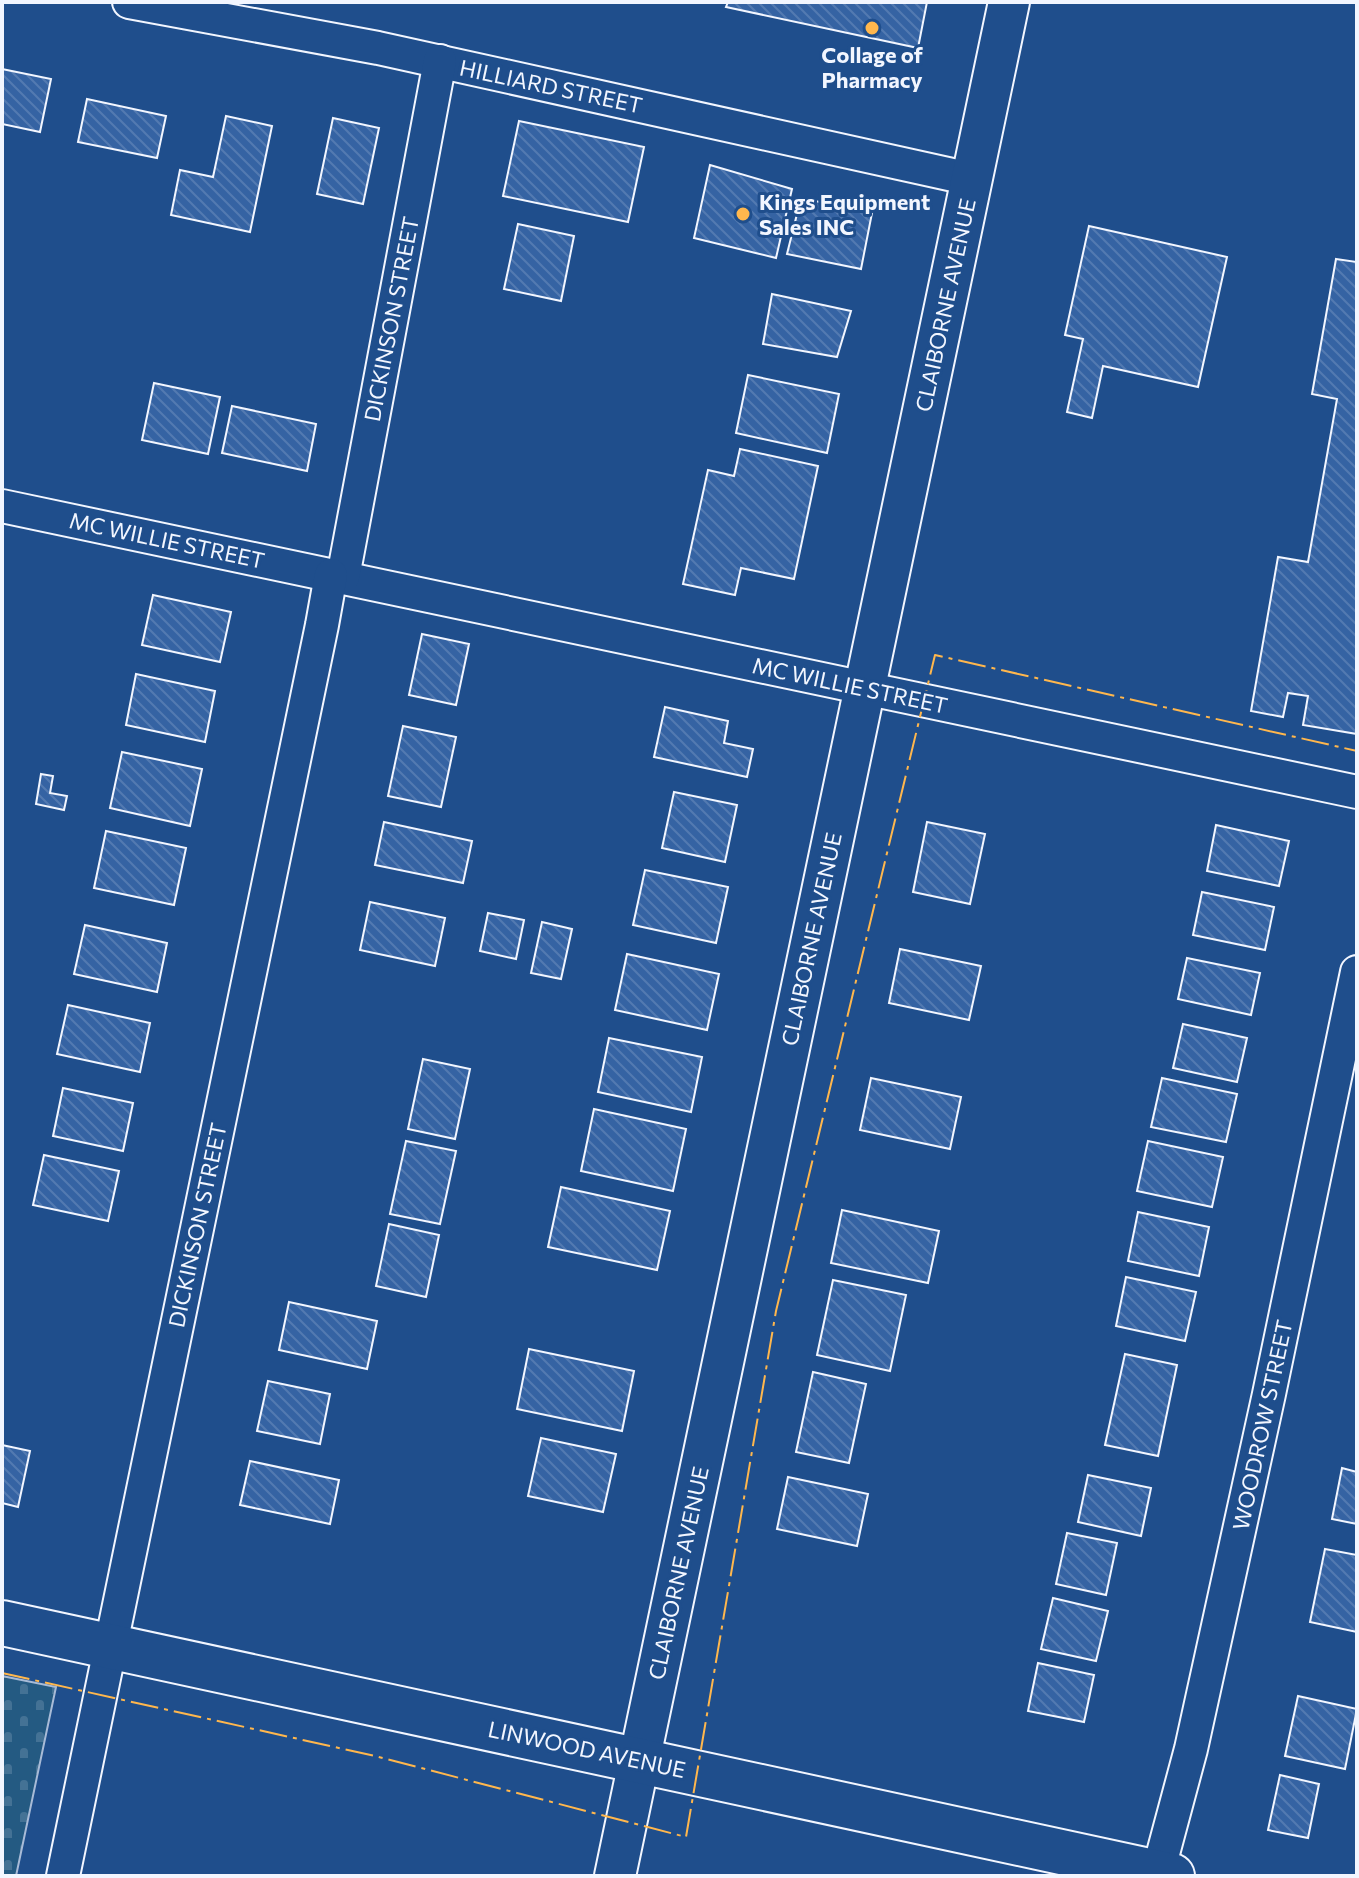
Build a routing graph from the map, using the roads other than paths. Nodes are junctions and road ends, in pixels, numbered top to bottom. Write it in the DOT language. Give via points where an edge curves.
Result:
graph roads {
  1 [pos="129,2"];
  2 [pos="1009,2"];
  3 [pos="440,61"];
  4 [pos="971,179"];
  5 [pos="2,506"];
  6 [pos="337,576"];
  7 [pos="864,688"];
  8 [pos="1357,792"];
  9 [pos="1357,972"];
  10 [pos="2,1623"];
  11 [pos="110,1646"];
  12 [pos="639,1761"];
  13 [pos="1162,1875"];
  14 [pos="63,1876"];
  15 [pos="615,1876"];
  1 -- 3 [label="street, HILLIARD STREET"];
  2 -- 4 [label="street, CLAIBORNE AVENUE"];
  3 -- 4 [label="street, HILLIARD STREET"];
  3 -- 6 [label="street, DICKINSON STREET"];
  4 -- 7 [label="street, CLAIBORNE AVENUE"];
  5 -- 6 [label="street, MC WILLIE STREET"];
  6 -- 7 [label="street, MC WILLIE STREET"];
  6 -- 11 [label="street, DICKINSON STREET" via="322,625"];
  7 -- 8 [label="street, MC WILLIE STREET"];
  7 -- 12 [label="street, CLAIBORNE AVENUE"];
  9 -- 13 [label="street, WOODROW STREET"];
  10 -- 11 [label="main road, LINWOOD AVENUE"];
  11 -- 12 [label="main road, LINWOOD AVENUE"];
  11 -- 14 [label="street, DICKINSON STREET"];
  12 -- 13 [label="main road, LINWOOD AVENUE"];
  12 -- 15 [label="street, CLAIBORNE AVENUE"];
}
